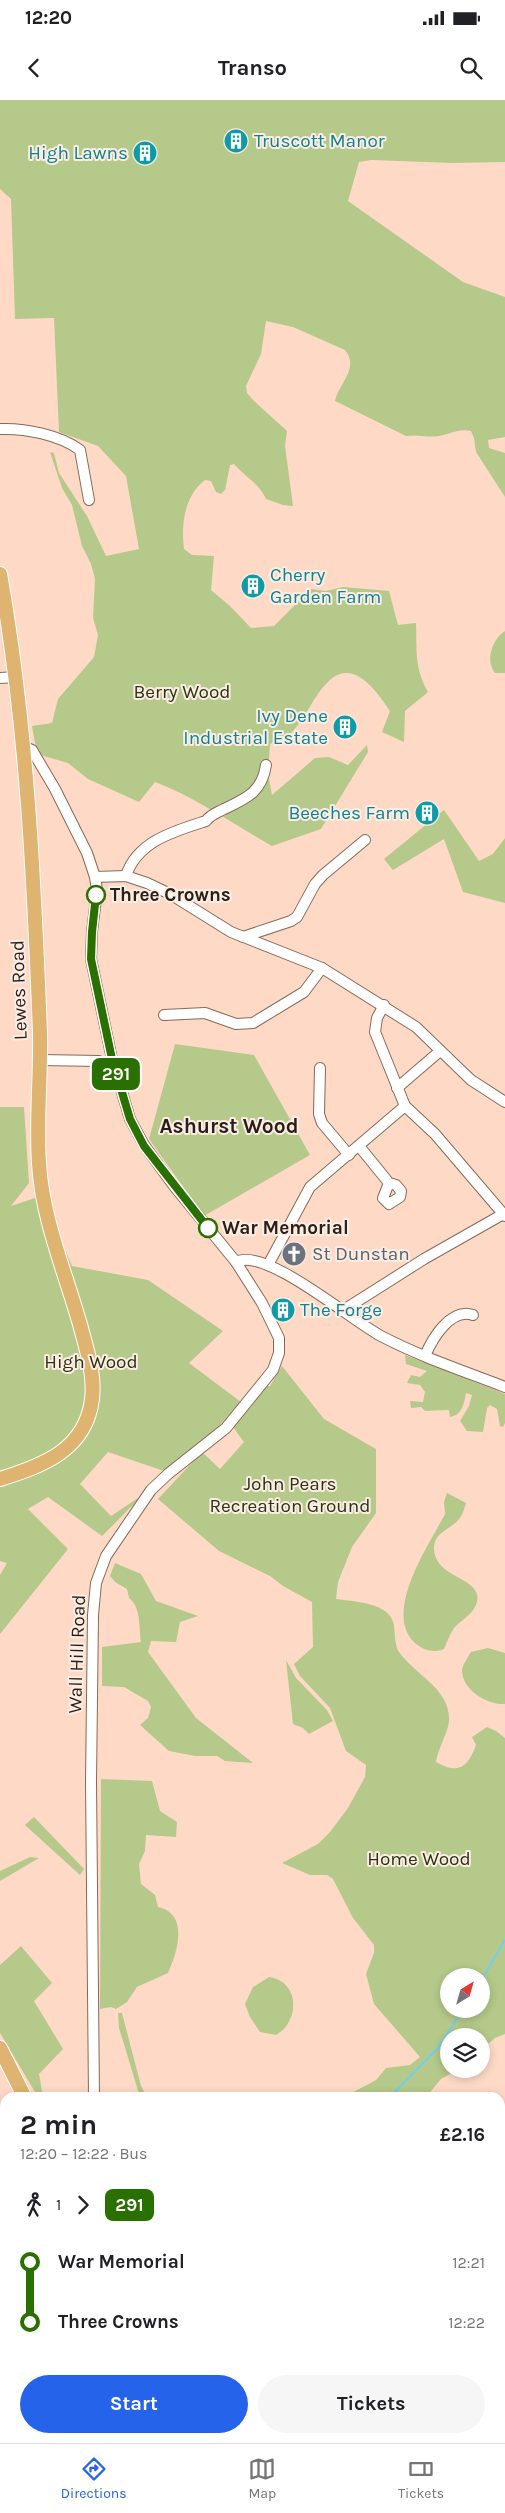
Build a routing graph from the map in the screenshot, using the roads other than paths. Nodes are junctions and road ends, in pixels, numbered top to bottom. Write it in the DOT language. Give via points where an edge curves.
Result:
graph roads {
  1 [pos="0,429"];
  2 [pos="89,500"];
  3 [pos="0,574"];
  4 [pos="17,677"];
  5 [pos="0,678"];
  6 [pos="23,746"];
  7 [pos="266,765"];
  8 [pos="365,840"];
  9 [pos="126,876"];
  10 [pos="95,877"];
  11 [pos="243,937"];
  12 [pos="322,968"];
  13 [pos="384,1005"];
  14 [pos="164,1015"];
  15 [pos="110,1051"];
  16 [pos="440,1051"];
  17 [pos="40,1060"];
  18 [pos="99,1061"];
  19 [pos="320,1068"];
  20 [pos="115,1071"];
  21 [pos="397,1088"];
  22 [pos="505,1102"];
  23 [pos="405,1106"];
  24 [pos="359,1146"];
  25 [pos="349,1155"];
  26 [pos="389,1183"];
  27 [pos="504,1215"];
  28 [pos="236,1262"];
  29 [pos="268,1265"];
  30 [pos="342,1311"];
  31 [pos="473,1316"];
  32 [pos="425,1356"];
  33 [pos="505,1386"];
  34 [pos="0,1479"];
  35 [pos="0,2048"];
  36 [pos="22,2092"];
  37 [pos="94,2092"];
  1 -- 2 [label="street" via="46,435 80,450"];
  3 -- 4 [label="highway, Lewes Road"];
  4 -- 5 [label="street"];
  4 -- 6 [label="highway, Lewes Road"];
  6 -- 10 [label="street, Wall Hill Road" via="32,750 56,789 88,853"];
  6 -- 17 [label="highway, Lewes Road"];
  7 -- 9 [label="street" via="262,784 255,790 209,816 206,821 156,839 129,866"];
  8 -- 11 [label="street" via="315,884 297,917"];
  9 -- 10 [label="street"];
  9 -- 11 [label="street" via="170,894"];
  10 -- 15 [label="street, Wall Hill Road" via="97,890 91,959"];
  11 -- 12 [label="street"];
  12 -- 13 [label="street"];
  12 -- 14 [label="street" via="304,992 253,1023 236,1024 205,1013"];
  13 -- 16 [label="street" via="416,1027"];
  13 -- 21 [label="street" via="377,1018 375,1032"];
  15 -- 18 [label="street"];
  15 -- 20 [label="street, Wall Hill Road"];
  16 -- 21 [label="street"];
  16 -- 22 [label="street" via="480,1087"];
  17 -- 18 [label="street"];
  17 -- 34 [label="highway, Lewes Road" via="38,1165 48,1216 91,1363 92,1399 85,1424 69,1447 40,1466"];
  18 -- 20 [label="street"];
  19 -- 25 [label="street" via="319,1114 322,1123"];
  20 -- 28 [label="street, Wall Hill Road" via="130,1119 144,1146"];
  21 -- 23 [label="street"];
  23 -- 24 [label="street"];
  23 -- 27 [label="street" via="435,1134"];
  24 -- 25 [label="street"];
  24 -- 26 [label="street"];
  25 -- 29 [label="street" via="310,1187"];
  27 -- 30 [label="street" via="424,1259"];
  28 -- 29 [label="street" via="253,1259"];
  28 -- 37 [label="street, Wall Hill Road" via="276,1330 278,1361 226,1428 151,1490 106,1556 96,1583 91,1782"];
  29 -- 30 [label="street"];
  30 -- 32 [label="street" via="381,1336"];
  31 -- 32 [label="street" via="465,1312 457,1315 432,1339"];
  32 -- 33 [label="street"];
  35 -- 36 [label="highway"];
}
